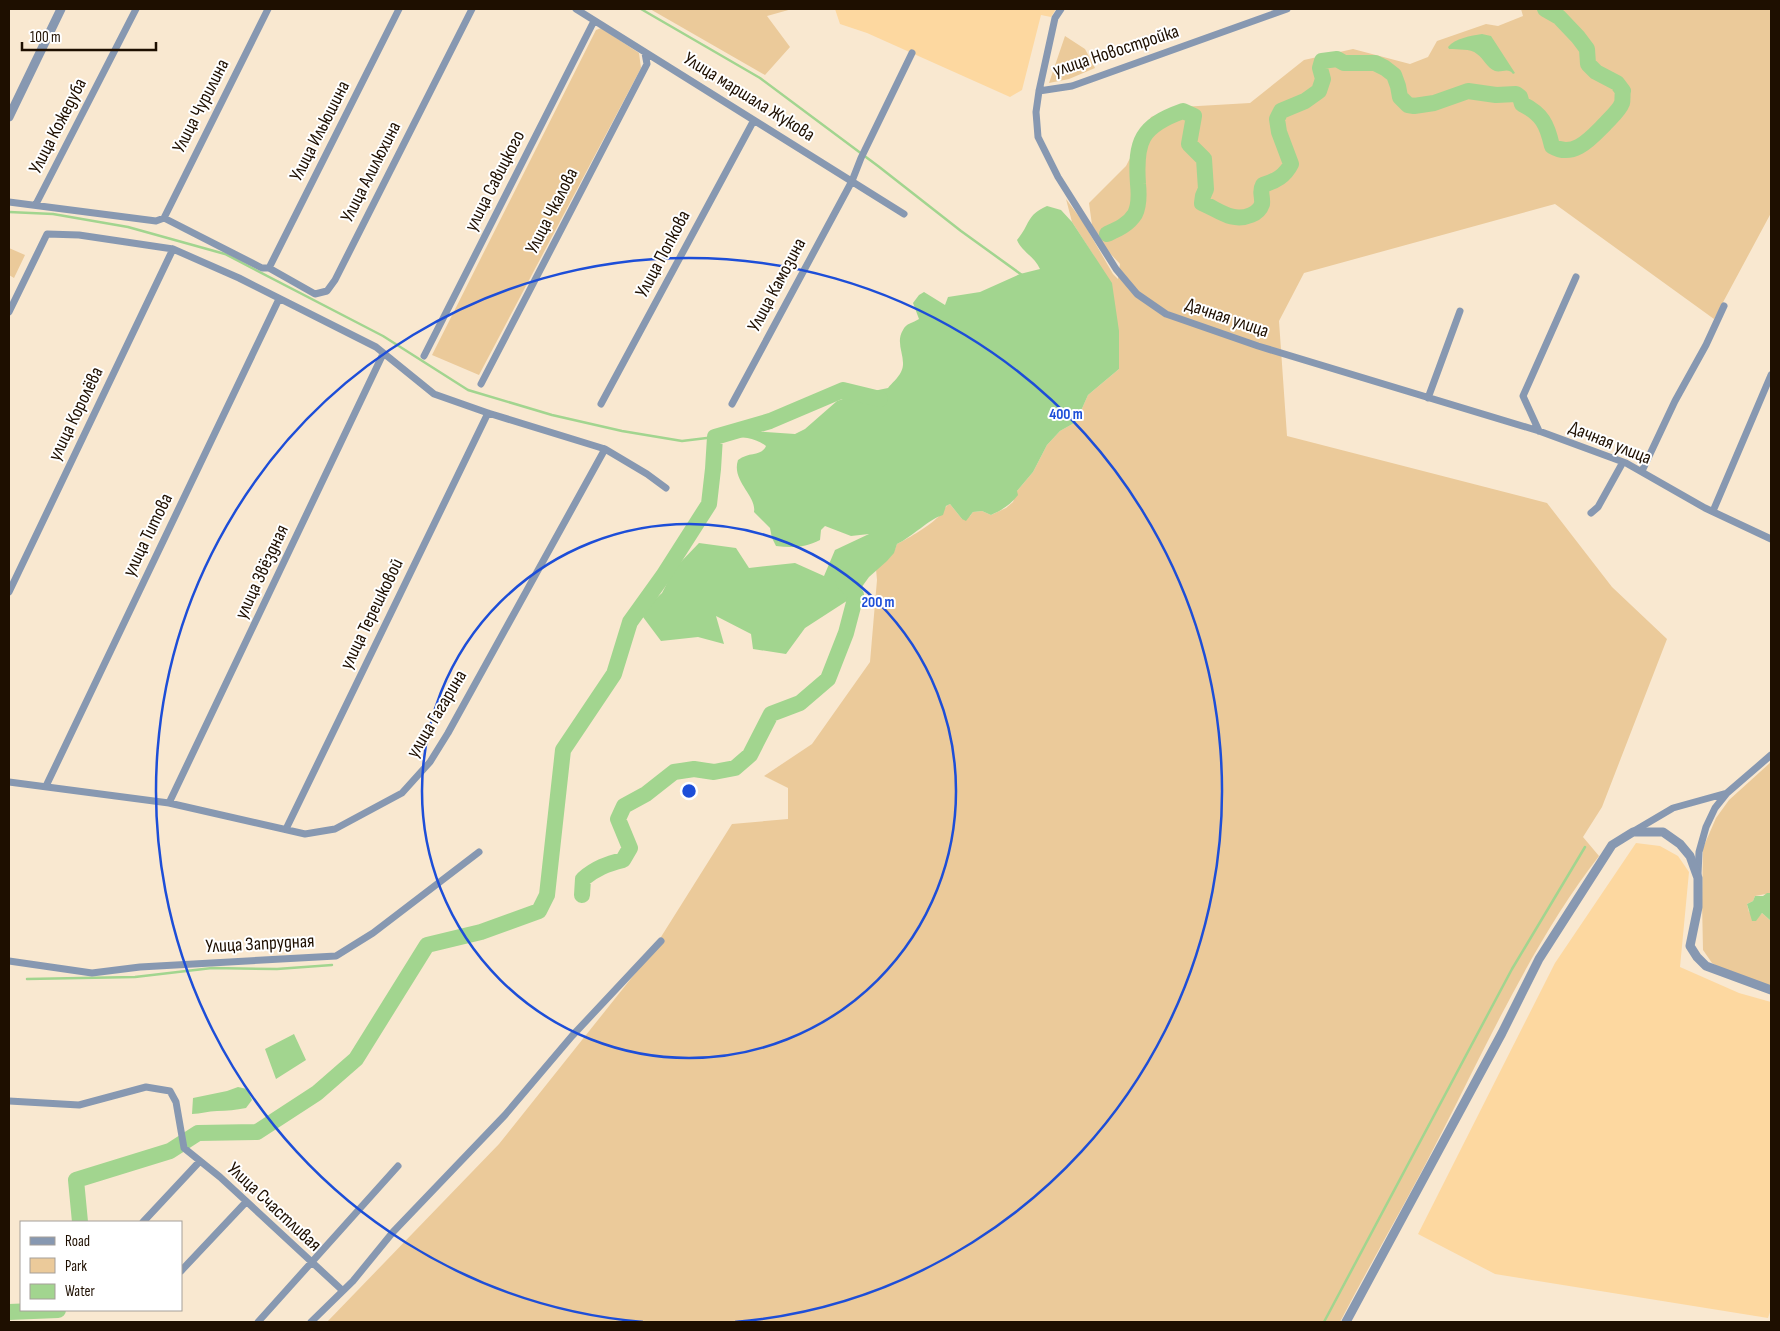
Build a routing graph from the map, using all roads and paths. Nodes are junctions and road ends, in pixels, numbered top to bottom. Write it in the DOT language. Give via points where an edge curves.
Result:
graph roads {
  1 [pos="61,9"];
  2 [pos="136,9"];
  3 [pos="268,9"];
  4 [pos="399,9"];
  5 [pos="472,9"];
  6 [pos="576,9"];
  7 [pos="1061,9"];
  8 [pos="1287,9"];
  9 [pos="594,21"];
  10 [pos="646,53"];
  11 [pos="912,53"];
  12 [pos="1039,91"];
  13 [pos="9,117"];
  14 [pos="754,120"];
  15 [pos="852,181"];
  16 [pos="9,202"];
  17 [pos="36,204"];
  18 [pos="904,214"];
  19 [pos="164,218"];
  20 [pos="173,249"];
  21 [pos="269,268"];
  22 [pos="1576,277"];
  23 [pos="279,299"];
  24 [pos="1724,306"];
  25 [pos="1460,311"];
  26 [pos="9,312"];
  27 [pos="384,354"];
  28 [pos="424,356"];
  29 [pos="1771,375"];
  30 [pos="481,384"];
  31 [pos="1428,398"];
  32 [pos="601,404"];
  33 [pos="732,404"];
  34 [pos="488,413"];
  35 [pos="1539,431"];
  36 [pos="605,449"];
  37 [pos="1623,462"];
  38 [pos="1642,472"];
  39 [pos="666,488"];
  40 [pos="1713,512"];
  41 [pos="1591,513"];
  42 [pos="1771,539"];
  43 [pos="9,592"];
  44 [pos="1771,755"];
  45 [pos="9,782"];
  46 [pos="46,786"];
  47 [pos="1728,793"];
  48 [pos="169,804"];
  49 [pos="286,829"];
  50 [pos="1633,832"];
  51 [pos="480,852"];
  52 [pos="1698,878"];
  53 [pos="661,940"];
  54 [pos="9,961"];
  55 [pos="1771,990"];
  56 [pos="9,1102"];
  57 [pos="200,1161"];
  58 [pos="398,1166"];
  59 [pos="246,1202"];
  60 [pos="144,1221"];
  61 [pos="312,1263"];
  62 [pos="182,1270"];
  63 [pos="342,1290"];
  64 [pos="258,1322"];
  65 [pos="312,1322"];
  66 [pos="1346,1322"];
  1 -- 13 [label="street"];
  2 -- 17 [label="street, Улица Кожедуба"];
  3 -- 19 [label="street, Улица Чурилина"];
  4 -- 21 [label="street, Улица Ильюшина"];
  5 -- 21 [label="street, Улица Алилюхина" via="327,291 315,294"];
  6 -- 9 [label="street, Улица маршала Жукова"];
  7 -- 12 [label="street, Дачная улица" via="1055,18"];
  8 -- 12 [label="street, улица Новостройка" via="1072,86"];
  9 -- 10 [label="street, Улица маршала Жукова"];
  9 -- 28 [label="street, улица Савицкого"];
  10 -- 14 [label="street, Улица маршала Жукова"];
  10 -- 30 [label="street, Улица Чкалова" via="647,64"];
  11 -- 15 [label="street, Улица Камозина"];
  12 -- 31 [label="street, Дачная улица" via="1036,112 1038,137 1058,177 1116,269 1137,294 1166,314"];
  14 -- 15 [label="street, Улица маршала Жукова"];
  14 -- 32 [label="street, Улица Попкова"];
  15 -- 18 [label="street, Улица маршала Жукова"];
  15 -- 33 [label="street, Улица Камозина"];
  16 -- 17 [label="street"];
  17 -- 19 [label="street" via="156,221"];
  19 -- 21 [label="street, Улица Алилюхина" via="262,268"];
  20 -- 23 [label="street"];
  20 -- 26 [label="street" via="79,235 47,234"];
  20 -- 43 [label="street, улица Королёва"];
  22 -- 35 [label="street" via="1523,396"];
  23 -- 27 [label="street"];
  23 -- 46 [label="street, улица Титова"];
  24 -- 38 [label="street"];
  25 -- 31 [label="street"];
  27 -- 34 [label="street" via="434,394"];
  27 -- 48 [label="street, улица Звёздная"];
  29 -- 40 [label="street"];
  31 -- 35 [label="street, Дачная улица"];
  34 -- 36 [label="street"];
  34 -- 49 [label="street, улица Терешковой"];
  35 -- 37 [label="street, Дачная улица"];
  36 -- 39 [label="street"];
  36 -- 49 [label="street, улица Гагарина" via="448,732 420,774 402,793 335,829 305,834"];
  37 -- 38 [label="street, Дачная улица"];
  37 -- 41 [label="street" via="1598,507"];
  38 -- 40 [label="street, Дачная улица"];
  40 -- 42 [label="street, Дачная улица"];
  44 -- 47 [label="street"];
  45 -- 46 [label="street, улица Гагарина"];
  46 -- 48 [label="street, улица Гагарина"];
  47 -- 50 [label="street" via="1673,808"];
  47 -- 52 [label="street" via="1715,808 1706,827 1698,852"];
  48 -- 49 [label="street, улица Гагарина"];
  50 -- 52 [label="street" via="1663,832 1680,844 1690,856"];
  50 -- 66 [label="street" via="1612,845 1540,959"];
  51 -- 54 [label="street, Улица Запрудная" via="373,933 336,956 92,972"];
  52 -- 55 [label="street" via="1698,907 1690,946 1697,958 1706,966"];
  53 -- 63 [label="street"];
  56 -- 57 [label="street, Улица Счастливая" via="80,1105 146,1087 170,1091 176,1102 184,1148"];
  57 -- 59 [label="street, Улица Счастливая"];
  57 -- 60 [label="street"];
  58 -- 61 [label="street"];
  59 -- 61 [label="street, Улица Счастливая"];
  59 -- 62 [label="street"];
  61 -- 63 [label="street, Улица Счастливая"];
  61 -- 64 [label="street"];
  63 -- 65 [label="street"];
}
